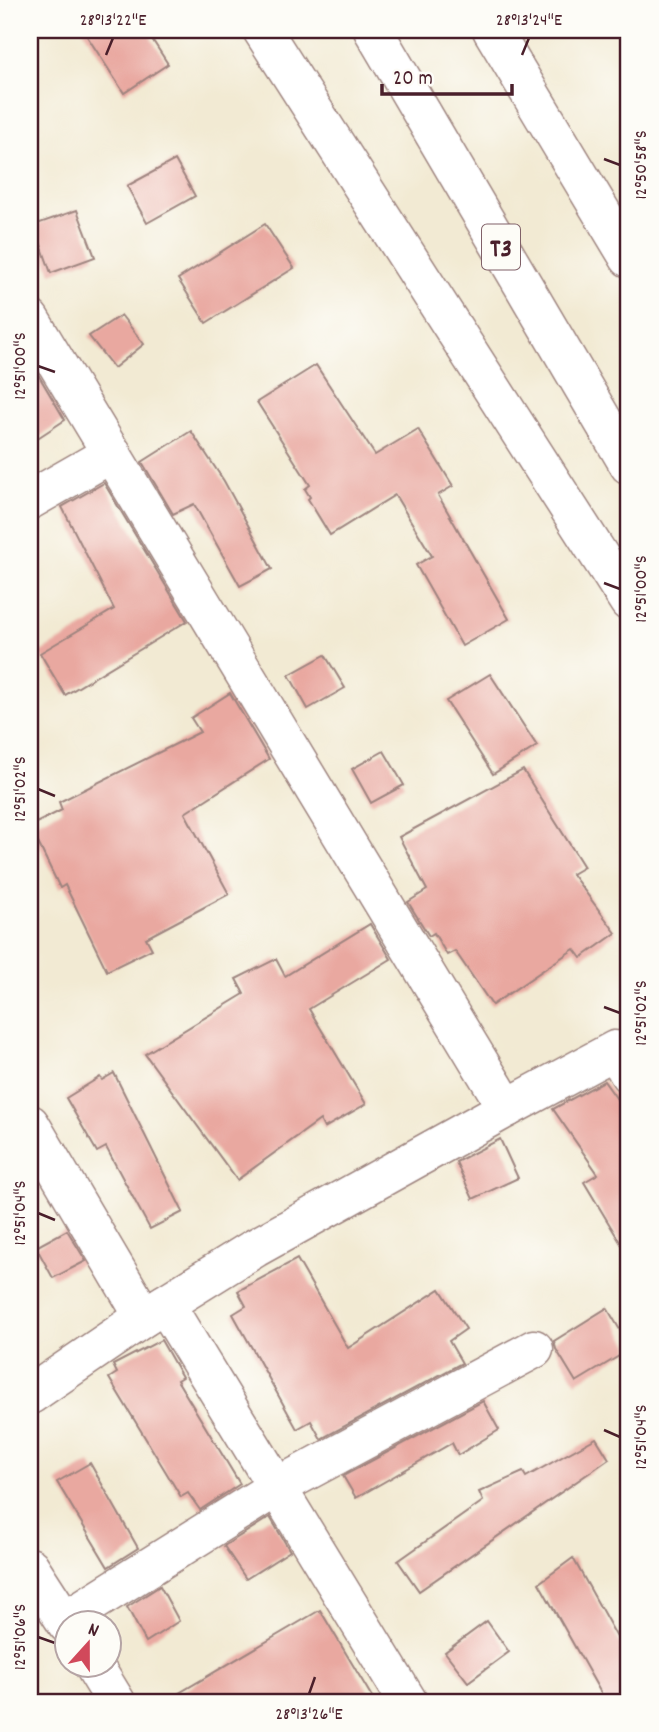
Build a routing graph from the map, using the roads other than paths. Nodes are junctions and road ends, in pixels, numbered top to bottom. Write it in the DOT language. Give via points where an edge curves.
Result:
graph roads {
  1 [pos="261,30"];
  2 [pos="373,30"];
  3 [pos="492,30"];
  4 [pos="629,258"];
  5 [pos="30,319"];
  6 [pos="112,453"];
  7 [pos="629,465"];
  8 [pos="30,500"];
  9 [pos="629,602"];
  10 [pos="624,1054"];
  11 [pos="506,1108"];
  12 [pos="30,1124"];
  13 [pos="155,1310"];
  14 [pos="534,1349"];
  15 [pos="30,1395"];
  16 [pos="277,1487"];
  17 [pos="30,1566"];
  18 [pos="58,1610"];
  19 [pos="85,1610"];
  20 [pos="103,1680"];
  21 [pos="116,1702"];
  22 [pos="408,1702"];
  1 -- 9 [label="main road"];
  2 -- 7 [label="main road, T3"];
  3 -- 4 [label="main road"];
  5 -- 6 [label="main road"];
  6 -- 8 [label="main road"];
  6 -- 11 [label="main road"];
  10 -- 11 [label="main road"];
  11 -- 13 [label="main road" via="255,1248"];
  12 -- 13 [label="main road"];
  13 -- 15 [label="main road"];
  13 -- 16 [label="main road"];
  14 -- 16 [label="main road"];
  16 -- 19 [label="main road"];
  16 -- 22 [label="main road"];
  17 -- 18 [label="main road"];
  20 -- 21 [label="main road"];
}
